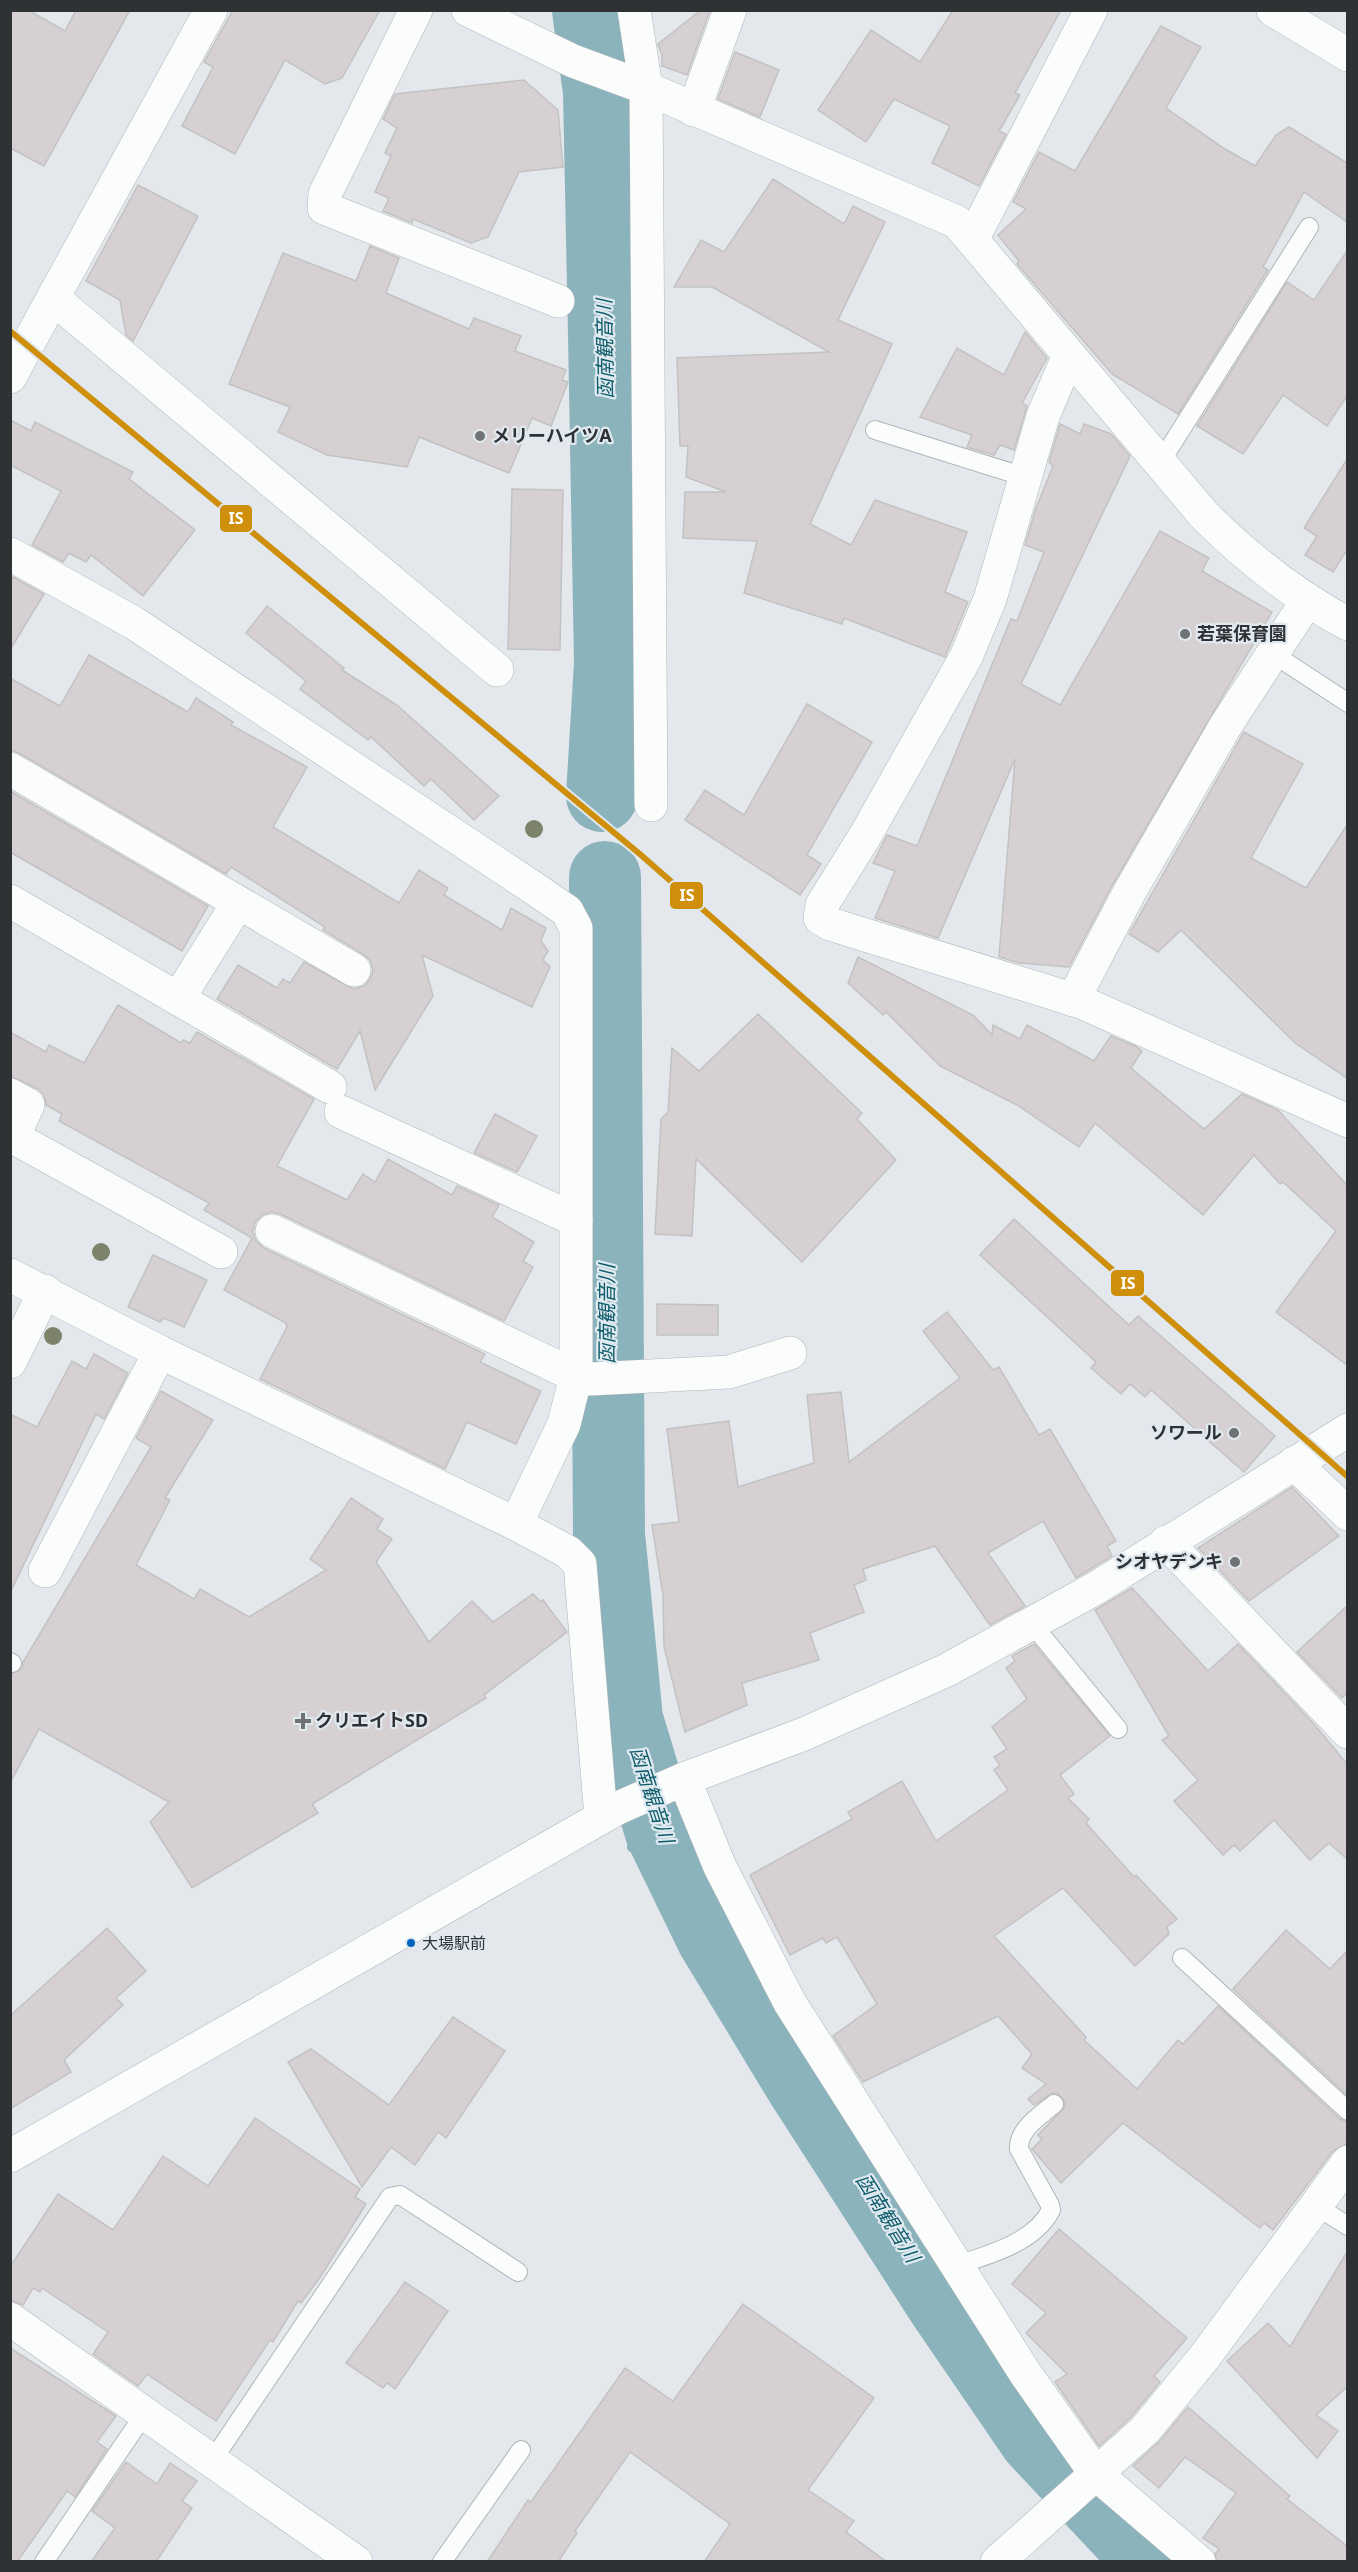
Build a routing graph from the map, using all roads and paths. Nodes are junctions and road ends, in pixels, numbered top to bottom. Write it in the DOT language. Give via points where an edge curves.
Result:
graph roads {
  1 [pos="211,10"];
  2 [pos="416,10"];
  3 [pos="468,10"];
  4 [pos="634,10"];
  5 [pos="730,10"];
  6 [pos="1091,10"];
  7 [pos="1273,10"];
  8 [pos="1347,55"];
  9 [pos="638,85"];
  10 [pos="694,110"];
  11 [pos="1309,227"];
  12 [pos="973,238"];
  13 [pos="53,298"];
  14 [pos="558,301"];
  15 [pos="1069,355"];
  16 [pos="10,377"];
  17 [pos="875,430"];
  18 [pos="1160,463"];
  19 [pos="1025,477"];
  20 [pos="10,554"];
  21 [pos="1306,601"];
  22 [pos="1347,624"];
  23 [pos="1272,653"];
  24 [pos="497,670"];
  25 [pos="1347,703"];
  26 [pos="10,770"];
  27 [pos="651,805"];
  28 [pos="10,901"];
  29 [pos="238,903"];
  30 [pos="354,970"];
  31 [pos="178,999"];
  32 [pos="1073,1000"];
  33 [pos="10,1095"];
  34 [pos="1347,1121"];
  35 [pos="576,1220"];
  36 [pos="272,1231"];
  37 [pos="221,1252"];
  38 [pos="10,1275"];
  39 [pos="45,1292"];
  40 [pos="160,1352"];
  41 [pos="790,1353"];
  42 [pos="10,1362"];
  43 [pos="583,1377"];
  44 [pos="1347,1430"];
  45 [pos="1294,1463"];
  46 [pos="1347,1514"];
  47 [pos="516,1524"];
  48 [pos="1166,1542"];
  49 [pos="45,1571"];
  50 [pos="1033,1625"];
  51 [pos="1118,1729"];
  52 [pos="1347,1732"];
  53 [pos="681,1781"];
  54 [pos="610,1812"];
  55 [pos="1182,1958"];
  56 [pos="1054,2104"];
  57 [pos="1347,2111"];
  58 [pos="10,2156"];
  59 [pos="1347,2162"];
  60 [pos="1316,2206"];
  61 [pos="1347,2226"];
  62 [pos="957,2265"];
  63 [pos="518,2272"];
  64 [pos="10,2319"];
  65 [pos="145,2413"];
  66 [pos="520,2450"];
  67 [pos="212,2461"];
  68 [pos="1096,2474"];
  69 [pos="44,2562"];
  70 [pos="356,2562"];
  71 [pos="442,2562"];
  72 [pos="997,2562"];
  73 [pos="1198,2562"];
  1 -- 13 [label="street"];
  2 -- 14 [label="street" via="325,194 324,208"];
  3 -- 9 [label="street" via="573,61"];
  4 -- 9 [label="street"];
  5 -- 10 [label="street"];
  6 -- 12 [label="street"];
  7 -- 8 [label="street"];
  9 -- 10 [label="street"];
  9 -- 27 [label="street"];
  10 -- 12 [label="street" via="936,212 957,222"];
  11 -- 18 [label="lane"];
  12 -- 15 [label="street"];
  13 -- 16 [label="street"];
  13 -- 24 [label="street"];
  15 -- 18 [label="street"];
  15 -- 19 [label="street" via="1043,417"];
  17 -- 19 [label="lane"];
  18 -- 21 [label="street" via="1233,544"];
  19 -- 32 [label="street" via="990,599 966,657 819,912 820,918 830,924"];
  20 -- 35 [label="street" via="134,623 567,911 576,928"];
  21 -- 22 [label="street"];
  21 -- 23 [label="street"];
  23 -- 25 [label="lane"];
  23 -- 32 [label="street" via="1220,735"];
  26 -- 29 [label="street"];
  28 -- 31 [label="street"];
  29 -- 30 [label="street"];
  29 -- 31 [label="street"];
  31 -- 35 [label="street" via="336,1100"];
  32 -- 34 [label="street"];
  33 -- 37 [label="street" via="28,1105 13,1137"];
  35 -- 43 [label="street"];
  36 -- 43 [label="street"];
  38 -- 39 [label="street"];
  39 -- 40 [label="street"];
  39 -- 42 [label="street"];
  40 -- 47 [label="street"];
  40 -- 49 [label="street"];
  41 -- 43 [label="street" via="729,1372"];
  43 -- 47 [label="street"];
  44 -- 45 [label="street"];
  45 -- 46 [label="street"];
  45 -- 48 [label="street"];
  47 -- 54 [label="street" via="568,1552 580,1564"];
  48 -- 50 [label="street"];
  48 -- 52 [label="street"];
  50 -- 51 [label="lane"];
  50 -- 53 [label="street" via="947,1670 814,1729"];
  53 -- 54 [label="street"];
  53 -- 62 [label="street" via="790,2003"];
  54 -- 58 [label="street"];
  55 -- 57 [label="lane"];
  56 -- 62 [label="lane" via="1018,2139 1019,2148 1050,2205 1047,2218 1005,2248"];
  59 -- 60 [label="street"];
  60 -- 61 [label="lane"];
  60 -- 68 [label="street" via="1145,2430"];
  62 -- 68 [label="street" via="1025,2373"];
  63 -- 67 [label="lane" via="400,2195 390,2197"];
  64 -- 65 [label="street"];
  65 -- 67 [label="street"];
  65 -- 69 [label="lane"];
  66 -- 71 [label="lane"];
  67 -- 70 [label="street"];
  68 -- 72 [label="street"];
  68 -- 73 [label="street"];
}
